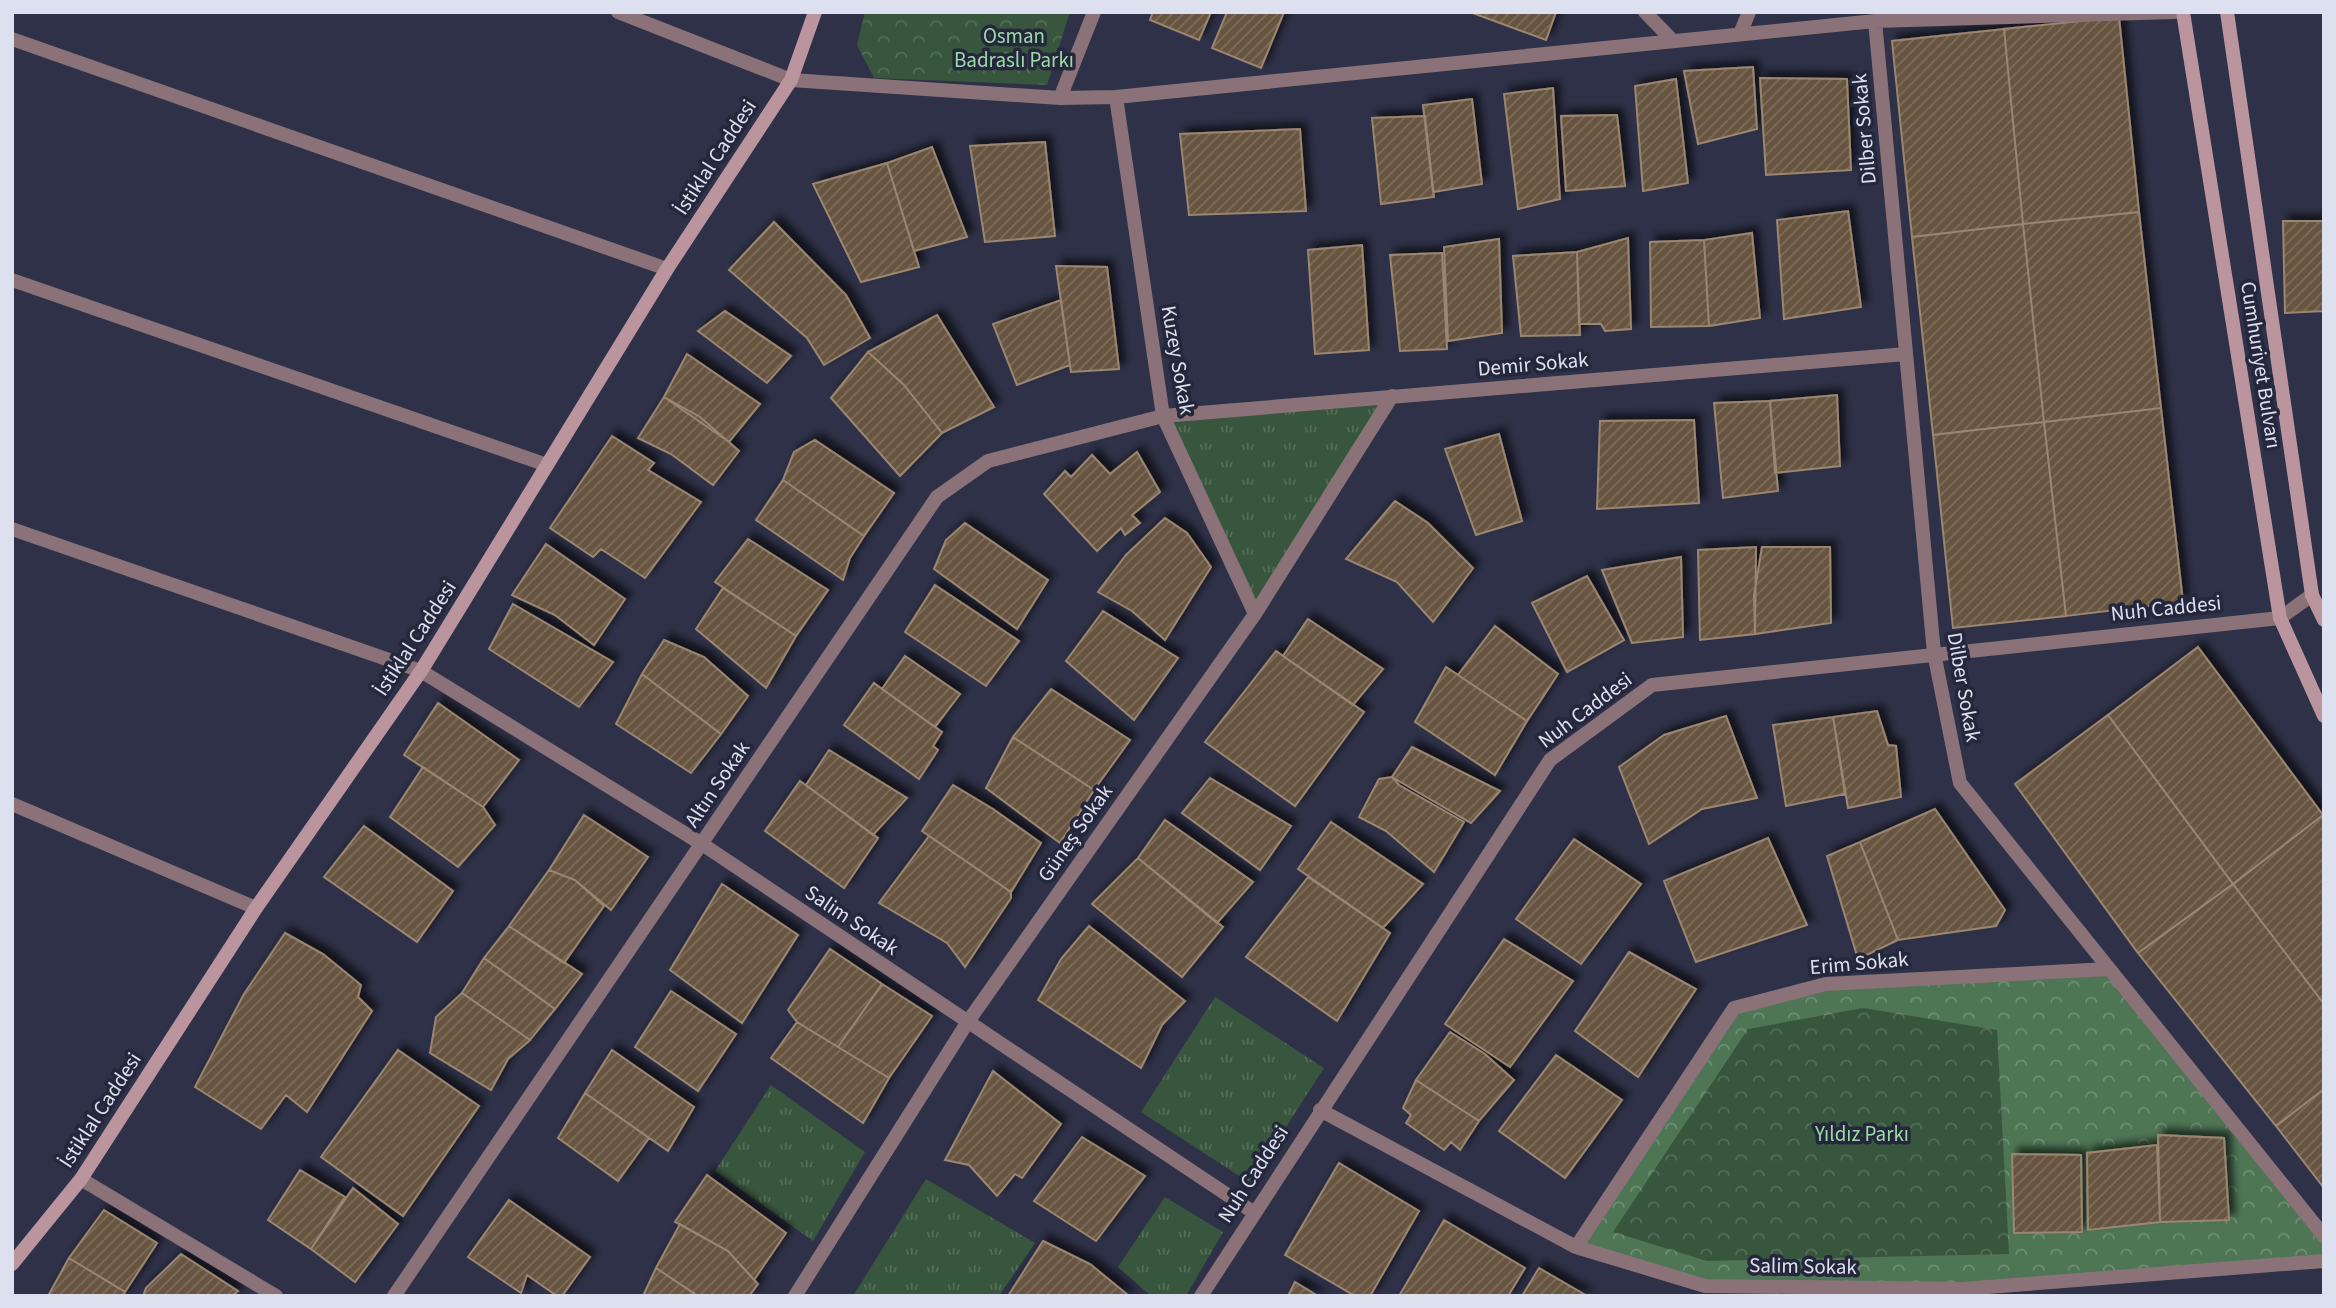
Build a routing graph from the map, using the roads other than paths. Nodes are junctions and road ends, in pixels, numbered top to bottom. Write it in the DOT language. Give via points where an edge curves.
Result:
graph roads {
  1 [pos="618,12"];
  2 [pos="815,12"];
  3 [pos="1094,12"];
  4 [pos="1645,12"];
  5 [pos="1749,12"];
  6 [pos="2175,12"];
  7 [pos="2183,12"];
  8 [pos="2227,12"];
  9 [pos="1875,20"];
  10 [pos="1740,34"];
  11 [pos="12,39"];
  12 [pos="1673,41"];
  13 [pos="791,80"];
  14 [pos="1116,97"];
  15 [pos="1060,98"];
  16 [pos="667,270"];
  17 [pos="12,280"];
  18 [pos="1906,354"];
  19 [pos="1392,396"];
  20 [pos="1163,416"];
  21 [pos="547,465"];
  22 [pos="12,529"];
  23 [pos="2312,595"];
  24 [pos="1255,614"];
  25 [pos="2280,618"];
  26 [pos="2324,620"];
  27 [pos="1934,653"];
  28 [pos="421,671"];
  29 [pos="2324,716"];
  30 [pos="12,804"];
  31 [pos="702,844"];
  32 [pos="256,908"];
  33 [pos="2109,969"];
  34 [pos="967,1023"];
  35 [pos="1321,1110"];
  36 [pos="81,1179"];
  37 [pos="1254,1212"];
  38 [pos="2324,1236"];
  39 [pos="1576,1247"];
  40 [pos="2324,1261"];
  41 [pos="12,1264"];
  42 [pos="1962,1292"];
  43 [pos="276,1296"];
  44 [pos="394,1296"];
  45 [pos="795,1296"];
  46 [pos="1201,1296"];
  1 -- 13 [label="street"];
  2 -- 13 [label="street, İstiklal Caddesi"];
  3 -- 15 [label="street"];
  4 -- 12 [label="street"];
  5 -- 10 [label="street"];
  6 -- 9 [label="street"];
  7 -- 25 [label="street, Cumhuriyet Bulvarı"];
  8 -- 23 [label="street, Cumhuriyet Bulvarı"];
  9 -- 10 [label="street"];
  9 -- 18 [label="street, Dilber Sokak"];
  10 -- 12 [label="street"];
  11 -- 16 [label="street"];
  12 -- 14 [label="street"];
  13 -- 15 [label="street"];
  13 -- 16 [label="street, İstiklal Caddesi"];
  14 -- 15 [label="street"];
  14 -- 20 [label="street, Kuzey Sokak"];
  16 -- 21 [label="street, İstiklal Caddesi"];
  17 -- 21 [label="street"];
  18 -- 19 [label="street, Demir Sokak"];
  18 -- 27 [label="street, Dilber Sokak"];
  19 -- 20 [label="street, Demir Sokak"];
  19 -- 24 [label="street, Güneş Sokak"];
  20 -- 24 [label="street, Kuzey Sokak"];
  20 -- 31 [label="street, Altın Sokak" via="988,461 937,497"];
  21 -- 28 [label="street, İstiklal Caddesi"];
  22 -- 28 [label="street, Salim Sokak"];
  23 -- 25 [label="street, Nuh Caddesi"];
  23 -- 26 [label="street, Cumhuriyet Bulvarı"];
  24 -- 34 [label="street, Güneş Sokak"];
  25 -- 27 [label="street, Nuh Caddesi"];
  25 -- 29 [label="street, Cumhuriyet Bulvarı"];
  27 -- 33 [label="street, Dilber Sokak" via="1961,783"];
  27 -- 35 [label="street, Nuh Caddesi" via="1652,685 1550,760"];
  28 -- 31 [label="street, Salim Sokak"];
  28 -- 32 [label="street, İstiklal Caddesi"];
  30 -- 32 [label="street"];
  31 -- 34 [label="street, Salim Sokak"];
  31 -- 44 [label="street, Altın Sokak"];
  32 -- 36 [label="street, İstiklal Caddesi"];
  33 -- 38 [label="street, Dilber Sokak"];
  33 -- 39 [label="street, Erim Sokak" via="1826,984 1734,1008"];
  34 -- 37 [label="street, Salim Sokak"];
  34 -- 45 [label="street, Güneş Sokak"];
  35 -- 37 [label="street, Nuh Caddesi"];
  35 -- 39 [label="street, Salim Sokak"];
  36 -- 41 [label="street, İstiklal Caddesi"];
  36 -- 43 [label="street"];
  37 -- 46 [label="street, Nuh Caddesi"];
  39 -- 42 [label="street, Salim Sokak" via="1705,1286"];
  40 -- 42 [label="street, Salim Sokak"];
}
